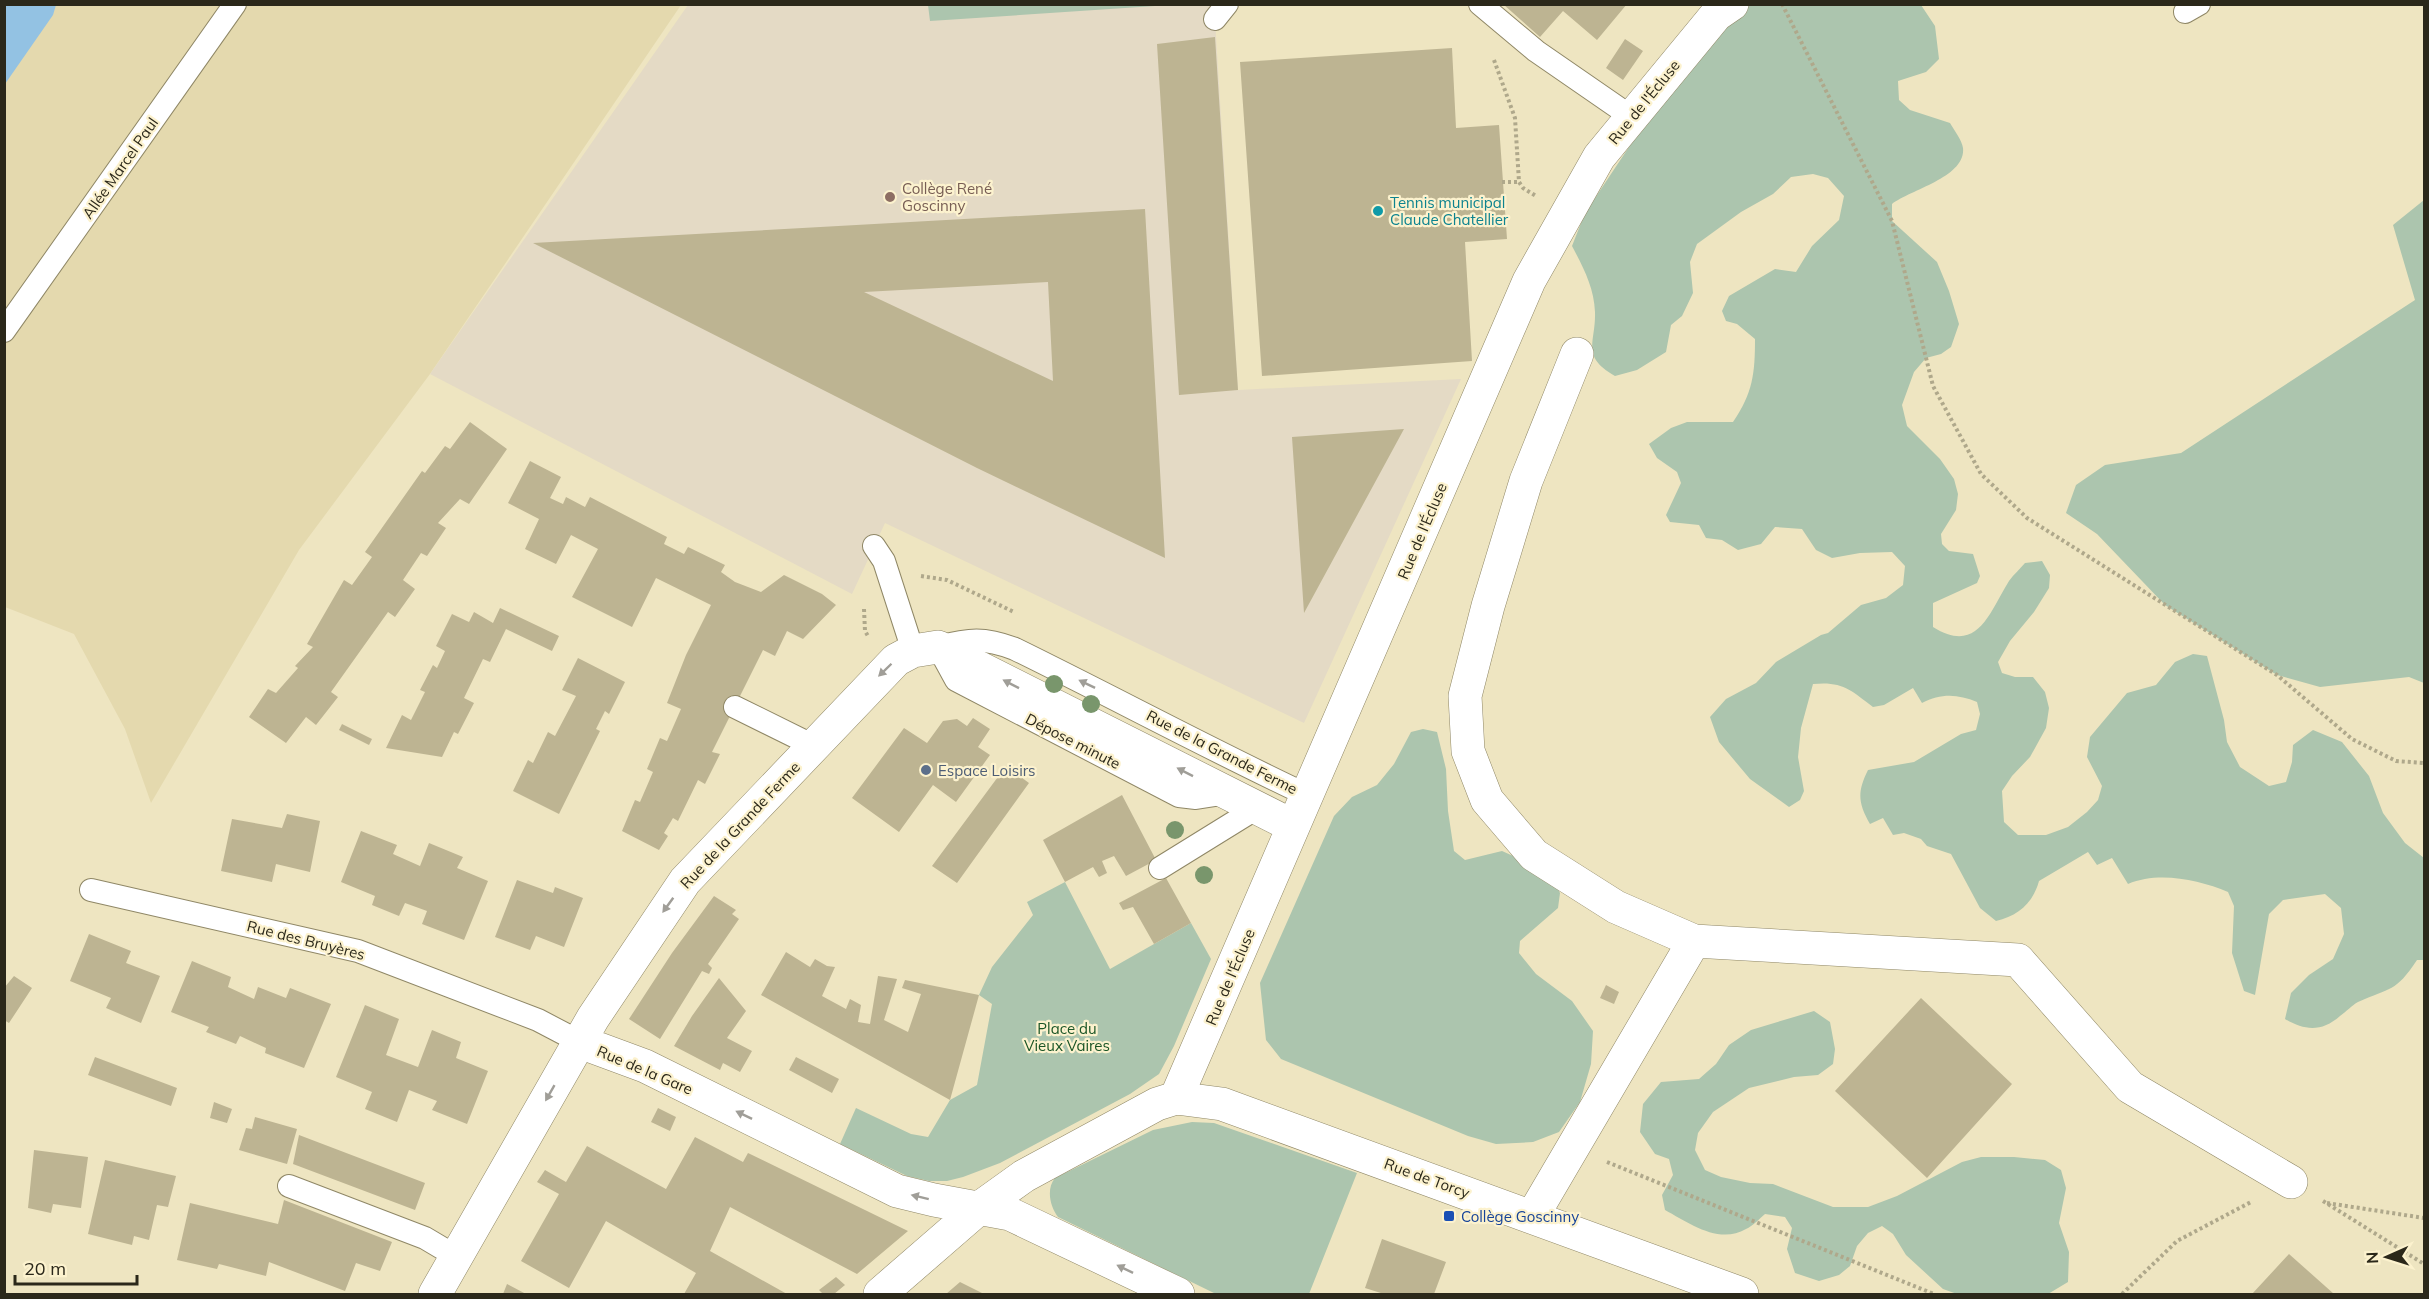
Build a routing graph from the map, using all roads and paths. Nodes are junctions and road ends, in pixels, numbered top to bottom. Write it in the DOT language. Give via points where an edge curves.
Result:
graph roads {
  1 [pos="235,4"];
  2 [pos="1782,4"];
  3 [pos="1482,6"];
  4 [pos="1720,8"];
  5 [pos="1633,118"];
  6 [pos="1502,182"];
  7 [pos="1519,182"];
  8 [pos="1569,212"];
  9 [pos="4,331"];
  10 [pos="1577,354"];
  11 [pos="874,546"];
  12 [pos="926,649"];
  13 [pos="735,707"];
  14 [pos="814,746"];
  15 [pos="2424,763"];
  16 [pos="1307,795"];
  17 [pos="1257,808"];
  18 [pos="1293,826"];
  19 [pos="1160,868"];
  20 [pos="91,890"];
  21 [pos="1694,941"];
  22 [pos="580,1042"];
  23 [pos="1176,1098"];
  24 [pos="1572,1148"];
  25 [pos="2291,1182"];
  26 [pos="289,1186"];
  27 [pos="2324,1202"];
  28 [pos="978,1209"];
  29 [pos="1532,1217"];
  30 [pos="2424,1218"];
  31 [pos="457,1257"];
  32 [pos="2424,1264"];
  33 [pos="435,1294"];
  34 [pos="880,1294"];
  35 [pos="1178,1294"];
  36 [pos="1743,1294"];
  37 [pos="1934,1294"];
  38 [pos="2122,1294"];
  1 -- 9 [label="lane, Allée Marcel Paul"];
  2 -- 15 [label="path" via="1892,221 1933,387 1981,474 2026,518 2277,675 2352,739 2396,761"];
  3 -- 5 [label="lane" via="1536,51"];
  3 -- 7 [label="path" via="1480,19 1515,118"];
  4 -- 5 [label="street, Rue de l'Écluse"];
  5 -- 8 [label="street, Rue de l'Écluse" via="1599,157"];
  6 -- 7 [label="path"];
  7 -- 8 [label="path" via="1530,193"];
  8 -- 16 [label="street, Rue de l'Écluse" via="1529,281"];
  10 -- 21 [label="street" via="1526,481 1488,606 1466,696 1468,751 1487,800 1534,855 1616,907"];
  11 -- 12 [label="lane"];
  12 -- 14 [label="street, Rue de la Grande Ferme, one-way" via="896,660"];
  16 -- 12 [label="lane, Rue de la Grande Ferme, one-way" via="995,641 969,638"];
  17 -- 12 [label="street, one-way"];
  13 -- 14 [label="lane"];
  14 -- 22 [label="street, Rue de la Grande Ferme, one-way" via="685,881"];
  16 -- 18 [label="street, Rue de l'Écluse"];
  17 -- 18 [label="street"];
  17 -- 19 [label="lane"];
  18 -- 23 [label="street, Rue de l'Écluse"];
  20 -- 22 [label="lane, Rue des Bruyères" via="358,951 538,1020"];
  21 -- 24 [label="street"];
  21 -- 25 [label="street" via="2018,960 2130,1088"];
  28 -- 22 [label="street, Rue de la Gare, one-way" via="897,1191 645,1066"];
  22 -- 31 [label="street, Rue de la Gare, one-way"];
  23 -- 28 [label="street" via="1156,1104 1024,1176"];
  23 -- 29 [label="street, Rue de Torcy" via="1222,1104"];
  24 -- 29 [label="street"];
  24 -- 37 [label="path"];
  25 -- 27 [label="path"];
  25 -- 38 [label="path" via="2177,1241"];
  26 -- 31 [label="lane" via="425,1239"];
  27 -- 30 [label="path"];
  27 -- 32 [label="path"];
  28 -- 34 [label="street"];
  35 -- 28 [label="street, one-way" via="1010,1214"];
  29 -- 36 [label="street, Rue de Torcy"];
  31 -- 33 [label="street, Rue de la Gare"];
}
